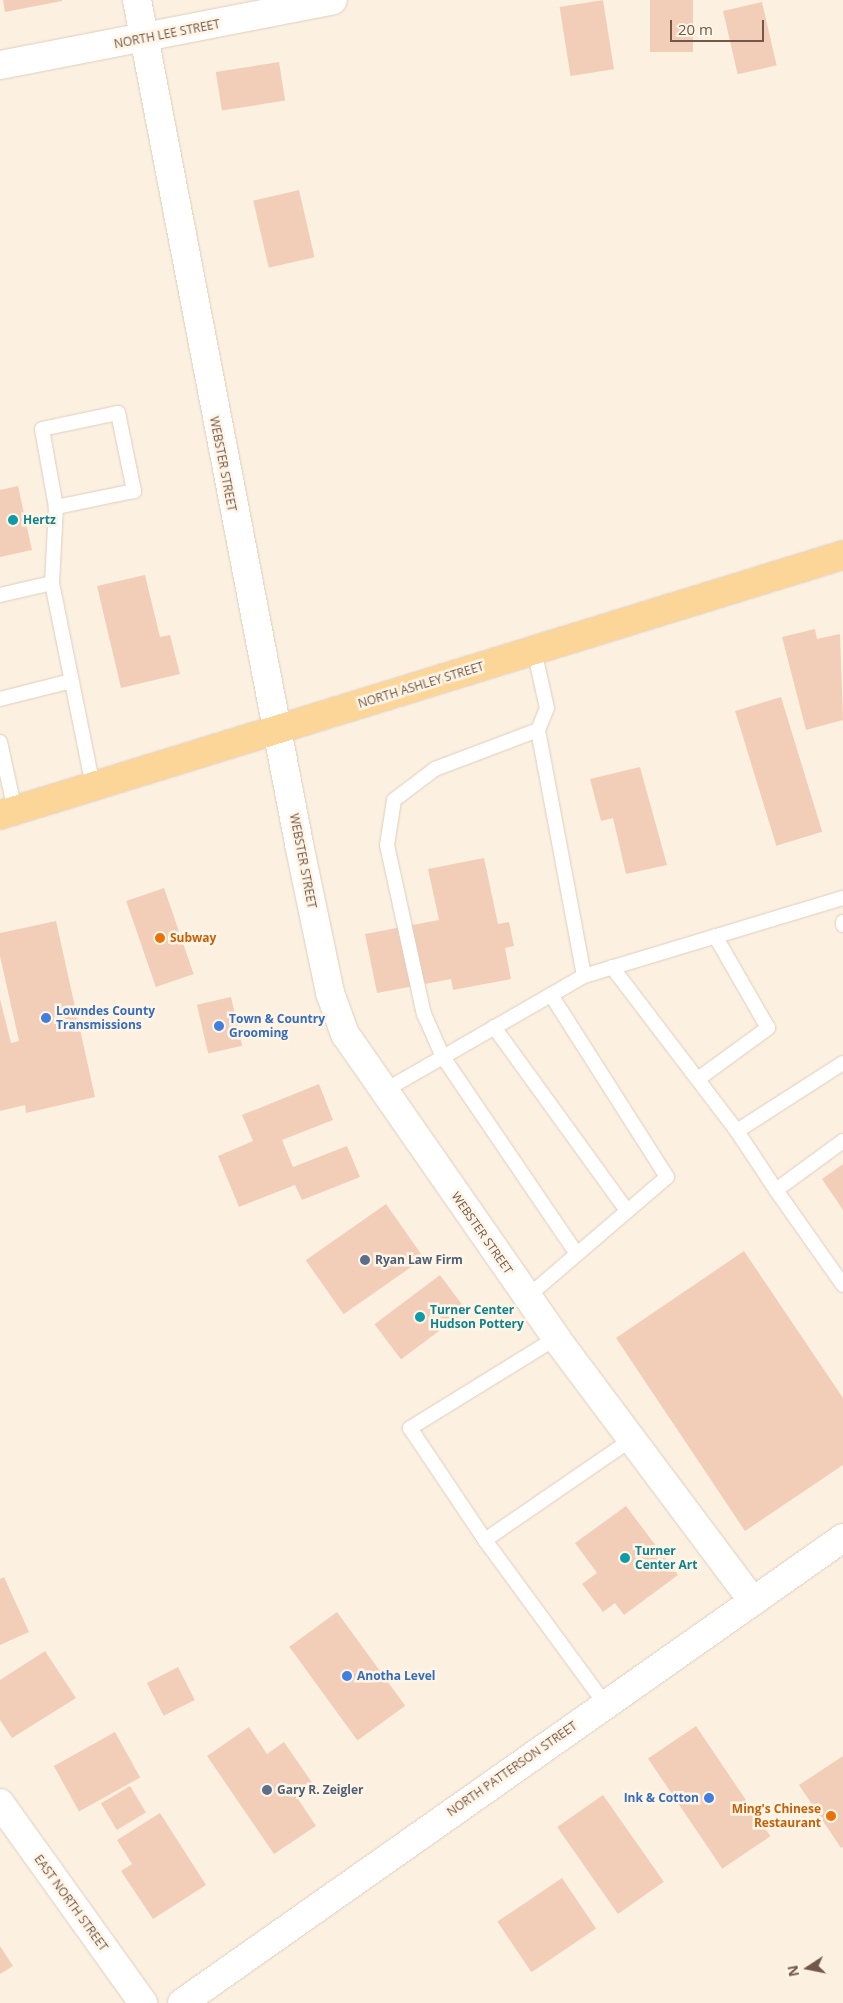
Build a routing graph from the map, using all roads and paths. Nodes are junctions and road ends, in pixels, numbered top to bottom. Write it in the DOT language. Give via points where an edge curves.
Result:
graph roads {
  1 [pos="137,0"];
  2 [pos="333,0"];
  3 [pos="144,38"];
  4 [pos="0,65"];
  5 [pos="56,506"];
  6 [pos="843,555"];
  7 [pos="52,582"];
  8 [pos="0,595"];
  9 [pos="534,650"];
  10 [pos="72,681"];
  11 [pos="0,699"];
  12 [pos="279,729"];
  13 [pos="538,730"];
  14 [pos="0,742"];
  15 [pos="93,787"];
  16 [pos="7,813"];
  17 [pos="843,898"];
  18 [pos="714,936"];
  19 [pos="612,967"];
  20 [pos="584,976"];
  21 [pos="551,995"];
  22 [pos="494,1027"];
  23 [pos="443,1057"];
  24 [pos="843,1063"];
  25 [pos="698,1079"];
  26 [pos="382,1092"];
  27 [pos="737,1131"];
  28 [pos="843,1141"];
  29 [pos="776,1190"];
  30 [pos="626,1212"];
  31 [pos="577,1254"];
  32 [pos="843,1285"];
  33 [pos="527,1297"];
  34 [pos="556,1338"];
  35 [pos="632,1439"];
  36 [pos="843,1538"];
  37 [pos="484,1540"];
  38 [pos="753,1601"];
  39 [pos="605,1704"];
  40 [pos="0,1803"];
  41 [pos="143,2003"];
  42 [pos="182,2003"];
  1 -- 3 [label="street, WEBSTER STREET"];
  2 -- 3 [label="street, NORTH LEE STREET"];
  3 -- 4 [label="street, NORTH LEE STREET"];
  3 -- 12 [label="street, WEBSTER STREET" via="226,482"];
  5 -- 5 [label="lane" via="134,491 118,413 42,429"];
  5 -- 7 [label="lane"];
  6 -- 9 [label="main road, NORTH ASHLEY STREET"];
  7 -- 8 [label="lane"];
  7 -- 10 [label="lane"];
  9 -- 12 [label="main road, NORTH ASHLEY STREET"];
  9 -- 13 [label="lane" via="547,708"];
  10 -- 11 [label="lane"];
  10 -- 15 [label="lane"];
  12 -- 15 [label="main road, NORTH ASHLEY STREET"];
  12 -- 26 [label="street, WEBSTER STREET" via="330,993 345,1034"];
  13 -- 20 [label="lane"];
  13 -- 23 [label="lane" via="435,769 394,800 387,845 424,1014"];
  14 -- 16 [label="lane"];
  15 -- 16 [label="main road, NORTH ASHLEY STREET"];
  17 -- 18 [label="lane"];
  18 -- 19 [label="lane"];
  18 -- 25 [label="lane" via="768,1028"];
  19 -- 20 [label="lane"];
  19 -- 25 [label="lane"];
  20 -- 21 [label="lane"];
  21 -- 22 [label="lane"];
  21 -- 30 [label="lane" via="667,1177"];
  22 -- 23 [label="lane"];
  22 -- 30 [label="lane"];
  23 -- 26 [label="lane"];
  23 -- 31 [label="lane"];
  24 -- 27 [label="lane"];
  25 -- 27 [label="lane"];
  26 -- 33 [label="street, WEBSTER STREET"];
  27 -- 29 [label="lane"];
  28 -- 29 [label="lane"];
  29 -- 32 [label="lane"];
  30 -- 31 [label="lane"];
  31 -- 33 [label="lane"];
  33 -- 34 [label="street, WEBSTER STREET"];
  34 -- 35 [label="street, WEBSTER STREET"];
  34 -- 37 [label="lane" via="410,1428"];
  35 -- 37 [label="lane"];
  35 -- 38 [label="street, WEBSTER STREET"];
  36 -- 38 [label="street, NORTH PATTERSON STREET"];
  37 -- 39 [label="lane"];
  38 -- 39 [label="street, NORTH PATTERSON STREET"];
  39 -- 42 [label="street, NORTH PATTERSON STREET"];
  40 -- 41 [label="street, EAST NORTH STREET"];
}
